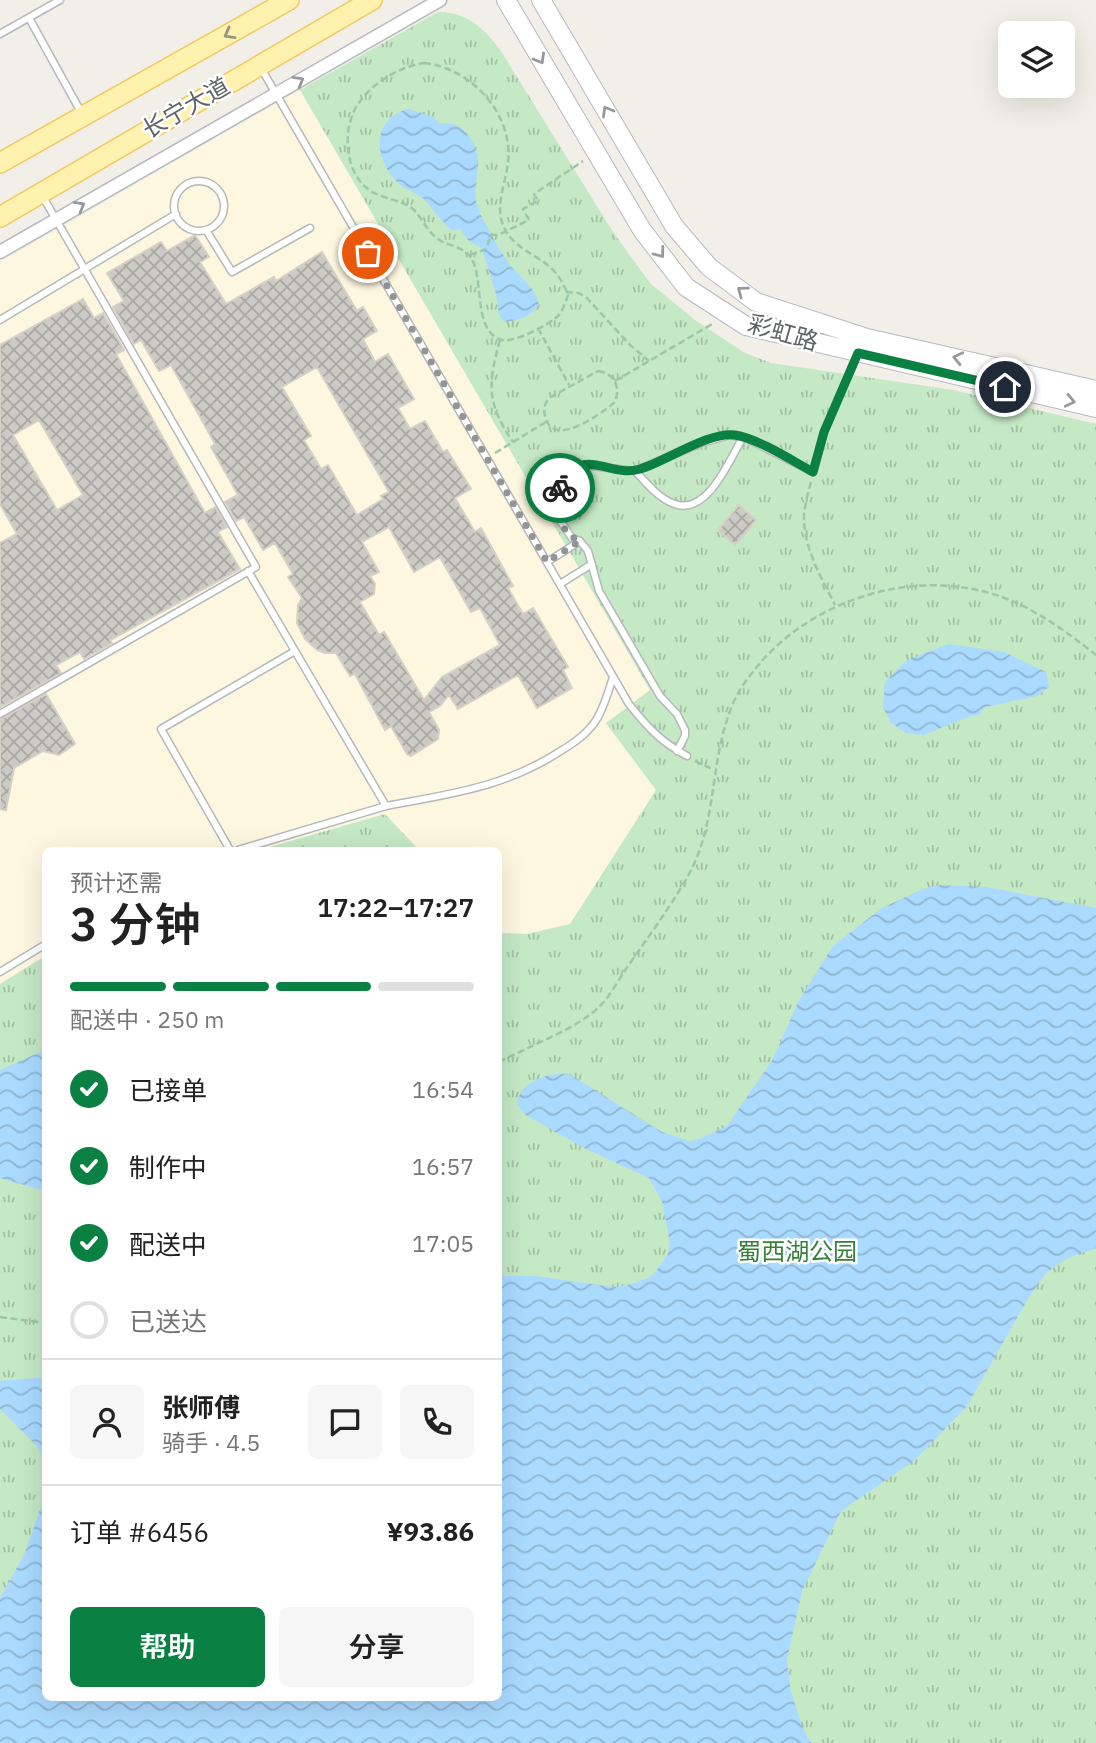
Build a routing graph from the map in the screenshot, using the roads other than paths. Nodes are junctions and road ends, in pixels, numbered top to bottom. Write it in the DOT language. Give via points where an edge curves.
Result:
graph roads {
  1 [pos="60,0"];
  2 [pos="289,0"];
  3 [pos="372,0"];
  4 [pos="440,0"];
  5 [pos="506,0"];
  6 [pos="541,0"];
  7 [pos="29,18"];
  8 [pos="0,34"];
  9 [pos="259,65"];
  10 [pos="276,94"];
  11 [pos="83,116"];
  12 [pos="0,163"];
  13 [pos="41,193"];
  14 [pos="176,214"];
  15 [pos="0,217"];
  16 [pos="56,220"];
  17 [pos="310,228"];
  18 [pos="206,230"];
  19 [pos="0,252"];
  20 [pos="0,320"];
  21 [pos="858,353"];
  22 [pos="1096,390"];
  23 [pos="1096,408"];
  24 [pos="743,437"];
  25 [pos="635,471"];
  26 [pos="580,541"];
  27 [pos="547,562"];
  28 [pos="592,564"];
  29 [pos="248,571"];
  30 [pos="560,583"];
  31 [pos="295,651"];
  32 [pos="614,677"];
  33 [pos="0,714"];
  34 [pos="677,751"];
  35 [pos="687,756"];
  36 [pos="386,806"];
  37 [pos="228,847"];
  38 [pos="248,847"];
  39 [pos="42,946"];
  40 [pos="0,972"];
  1 -- 7 [label="lane"];
  2 -- 11 [label="main road, 长宁大道, one-way"];
  3 -- 9 [label="main road, 长宁大道"];
  10 -- 4 [label="street, one-way"];
  5 -- 21 [label="main road, 彩虹路, one-way" via="642,230 686,287 746,326"];
  22 -- 6 [label="main road, 彩虹路, one-way" via="867,338 756,302 709,267 674,226"];
  7 -- 8 [label="lane"];
  7 -- 11 [label="lane"];
  9 -- 10 [label="lane"];
  9 -- 13 [label="main road, 长宁大道"];
  16 -- 10 [label="street, one-way"];
  10 -- 27 [label="lane"];
  11 -- 12 [label="main road, 长宁大道"];
  13 -- 15 [label="main road, 长宁大道"];
  13 -- 16 [label="lane"];
  14 -- 18 [label="lane" via="190,229"];
  14 -- 18 [label="lane" via="175,202 184,186 209,183 222,195 224,204 220,220"];
  14 -- 20 [label="lane"];
  16 -- 19 [label="street"];
  16 -- 29 [label="lane" via="256,567"];
  17 -- 18 [label="lane" via="232,272"];
  21 -- 23 [label="main road, 彩虹路, one-way"];
  21 -- 24 [label="lane" via="824,432 813,472"];
  24 -- 25 [label="lane" via="723,436"];
  24 -- 25 [label="lane" via="712,489 697,502 673,503"];
  25 -- 26 [label="lane" via="590,464 568,474 555,507 566,531"];
  26 -- 27 [label="lane"];
  26 -- 28 [label="lane"];
  27 -- 30 [label="lane"];
  28 -- 30 [label="lane"];
  28 -- 34 [label="lane" via="599,591 660,696 682,723 685,736"];
  29 -- 31 [label="lane"];
  29 -- 33 [label="lane"];
  30 -- 32 [label="lane"];
  31 -- 36 [label="lane"];
  31 -- 37 [label="lane" via="161,729"];
  32 -- 34 [label="lane" via="648,729"];
  32 -- 36 [label="lane" via="588,730 536,766 498,783"];
  34 -- 35 [label="lane"];
  36 -- 38 [label="lane"];
  39 -- 40 [label="lane"];
}
